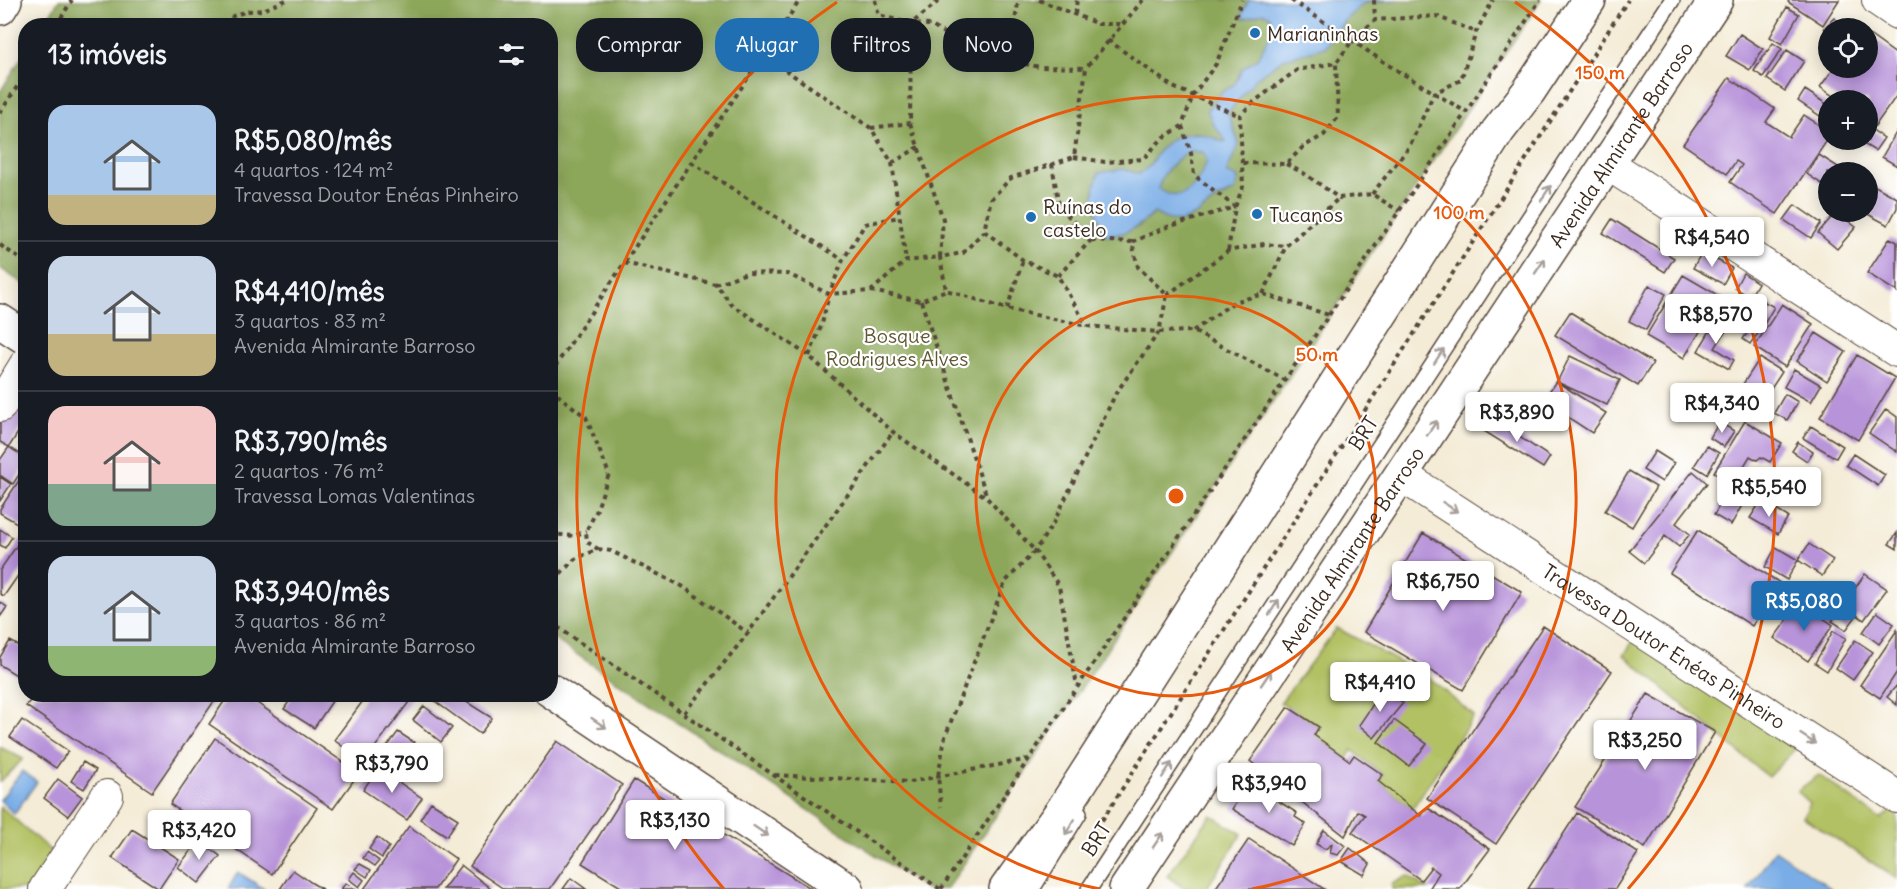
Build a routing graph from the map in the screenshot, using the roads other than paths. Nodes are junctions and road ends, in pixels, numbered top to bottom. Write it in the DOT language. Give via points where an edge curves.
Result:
graph roads {
  1 [pos="5,0"];
  2 [pos="1589,0"];
  3 [pos="1601,0"];
  4 [pos="1672,0"];
  5 [pos="1716,0"];
  6 [pos="1878,0"];
  7 [pos="0,9"];
  8 [pos="1897,13"];
  9 [pos="1608,164"];
  10 [pos="0,321"];
  11 [pos="18,333"];
  12 [pos="1897,351"];
  13 [pos="18,377"];
  14 [pos="0,406"];
  15 [pos="1401,475"];
  16 [pos="558,695"];
  17 [pos="107,796"];
  18 [pos="1897,796"];
  19 [pos="45,889"];
  20 [pos="847,889"];
  21 [pos="1006,889"];
  22 [pos="1032,889"];
  23 [pos="1089,889"];
  24 [pos="1126,889"];
  1 -- 7 [label="main road"];
  2 -- 21 [label="main road" via="1498,131 1064,808"];
  3 -- 22 [label="lane, BRT, one-way" via="1328,412"];
  23 -- 4 [label="lane, BRT, one-way"];
  5 -- 9 [label="main road, Avenida Almirante Barroso"];
  6 -- 8 [label="street"];
  9 -- 12 [label="street"];
  15 -- 9 [label="main road, Avenida Almirante Barroso, one-way"];
  10 -- 11 [label="main road"];
  13 -- 14 [label="street"];
  15 -- 18 [label="street, Travessa Doutor Enéas Pinheiro, one-way"];
  24 -- 15 [label="main road, Avenida Almirante Barroso, one-way"];
  16 -- 20 [label="main road, one-way"];
  17 -- 19 [label="street"];
}
